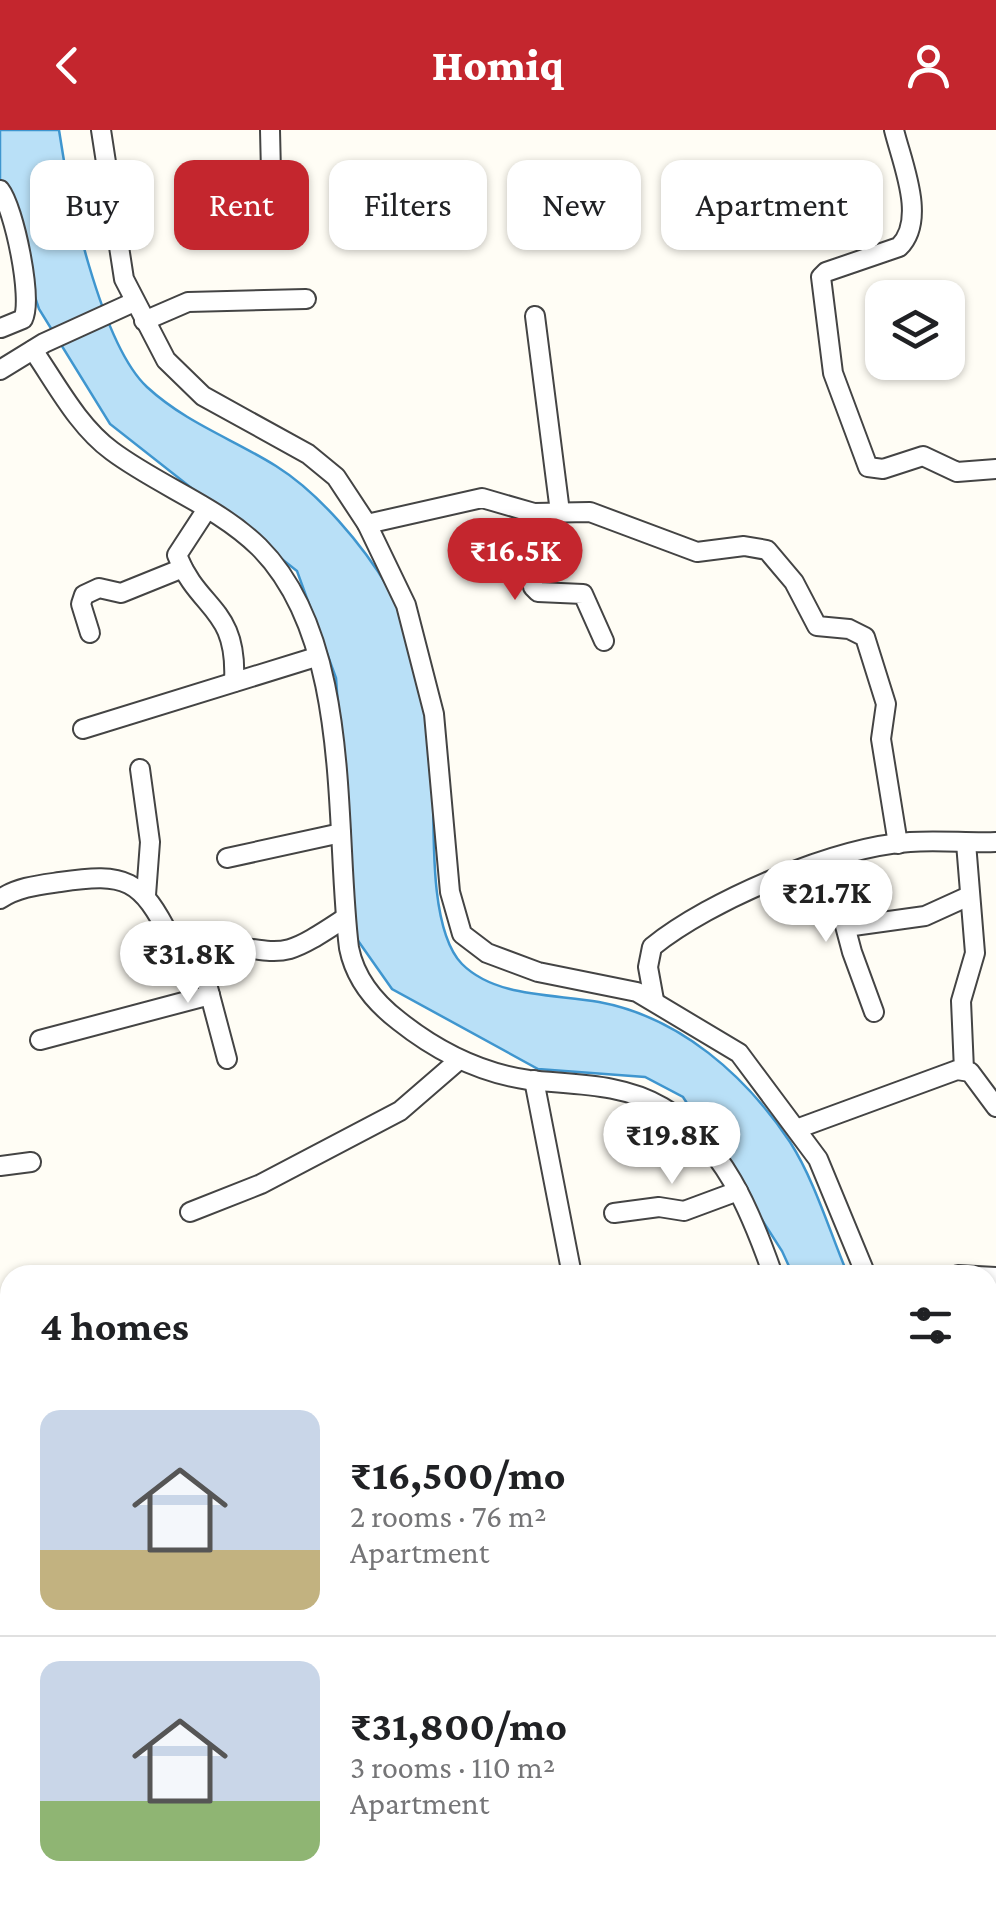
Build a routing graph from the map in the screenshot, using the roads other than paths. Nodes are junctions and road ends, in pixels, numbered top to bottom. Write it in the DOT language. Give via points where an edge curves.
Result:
graph roads {
  1 [pos="100,130"];
  2 [pos="270,130"];
  3 [pos="894,130"];
  4 [pos="271,160"];
  5 [pos="0,190"];
  6 [pos="306,298"];
  7 [pos="128,304"];
  8 [pos="535,316"];
  9 [pos="144,321"];
  10 [pos="1,326"];
  11 [pos="38,347"];
  12 [pos="8,365"];
  13 [pos="996,469"];
  14 [pos="207,509"];
  15 [pos="560,512"];
  16 [pos="534,513"];
  17 [pos="367,524"];
  18 [pos="184,568"];
  19 [pos="90,633"];
  20 [pos="604,641"];
  21 [pos="316,656"];
  22 [pos="234,682"];
  23 [pos="83,728"];
  24 [pos="140,768"];
  25 [pos="341,834"];
  26 [pos="966,842"];
  27 [pos="996,842"];
  28 [pos="898,844"];
  29 [pos="227,858"];
  30 [pos="828,862"];
  31 [pos="146,895"];
  32 [pos="969,896"];
  33 [pos="0,898"];
  34 [pos="345,918"];
  35 [pos="846,927"];
  36 [pos="202,942"];
  37 [pos="210,996"];
  38 [pos="654,1000"];
  39 [pos="874,1012"];
  40 [pos="40,1040"];
  41 [pos="228,1059"];
  42 [pos="459,1060"];
  43 [pos="964,1070"];
  44 [pos="534,1080"];
  45 [pos="996,1107"];
  46 [pos="799,1128"];
  47 [pos="30,1162"];
  48 [pos="0,1166"];
  49 [pos="738,1191"];
  50 [pos="190,1212"];
  51 [pos="614,1213"];
  52 [pos="570,1265"];
  53 [pos="769,1265"];
  54 [pos="862,1265"];
  1 -- 7 [label="street"];
  2 -- 4 [label="street"];
  3 -- 13 [label="street" via="911,223 899,248 822,277 833,374 868,467 923,456 958,472"];
  5 -- 10 [label="street" via="22,266 26,311 23,319"];
  6 -- 9 [label="street" via="188,302"];
  7 -- 9 [label="street"];
  7 -- 11 [label="street"];
  8 -- 15 [label="street"];
  9 -- 17 [label="street" via="182,378 321,464"];
  10 -- 12 [label="street"];
  11 -- 12 [label="street"];
  11 -- 14 [label="street" via="95,437"];
  14 -- 18 [label="street" via="179,547"];
  14 -- 21 [label="street" via="269,559"];
  15 -- 16 [label="street"];
  15 -- 28 [label="street" via="590,512 697,552 767,550 817,626 865,637 886,704 880,739"];
  16 -- 17 [label="street" via="482,498"];
  16 -- 20 [label="street" via="533,587 583,594"];
  17 -- 38 [label="street" via="406,605 429,684 450,892 462,934 486,953 538,972"];
  18 -- 19 [label="street" via="121,593 98,588 84,594"];
  18 -- 22 [label="street" via="225,624 235,650"];
  21 -- 22 [label="street"];
  21 -- 25 [label="street" via="337,760"];
  22 -- 23 [label="street"];
  24 -- 31 [label="street" via="150,842"];
  25 -- 29 [label="street"];
  25 -- 34 [label="street"];
  26 -- 27 [label="street"];
  26 -- 28 [label="street"];
  26 -- 32 [label="street"];
  28 -- 30 [label="street"];
  30 -- 35 [label="street"];
  30 -- 38 [label="street" via="765,883 670,933 648,956"];
  31 -- 33 [label="street" via="112,876 27,886"];
  31 -- 36 [label="street" via="171,939"];
  32 -- 35 [label="street" via="926,916"];
  32 -- 43 [label="street" via="975,954 961,1001"];
  34 -- 36 [label="street" via="285,954"];
  34 -- 42 [label="street" via="352,964 371,994 414,1033"];
  35 -- 39 [label="street"];
  36 -- 37 [label="street"];
  37 -- 40 [label="street"];
  37 -- 41 [label="street"];
  38 -- 46 [label="street" via="740,1054"];
  42 -- 44 [label="street"];
  42 -- 50 [label="street" via="400,1112 261,1184"];
  43 -- 45 [label="street"];
  43 -- 46 [label="street" via="940,1073"];
  44 -- 49 [label="street" via="625,1091 664,1108 697,1134"];
  44 -- 52 [label="street"];
  46 -- 54 [label="street" via="835,1193"];
  47 -- 48 [label="street"];
  49 -- 51 [label="street" via="684,1211"];
  49 -- 53 [label="street"];
}
